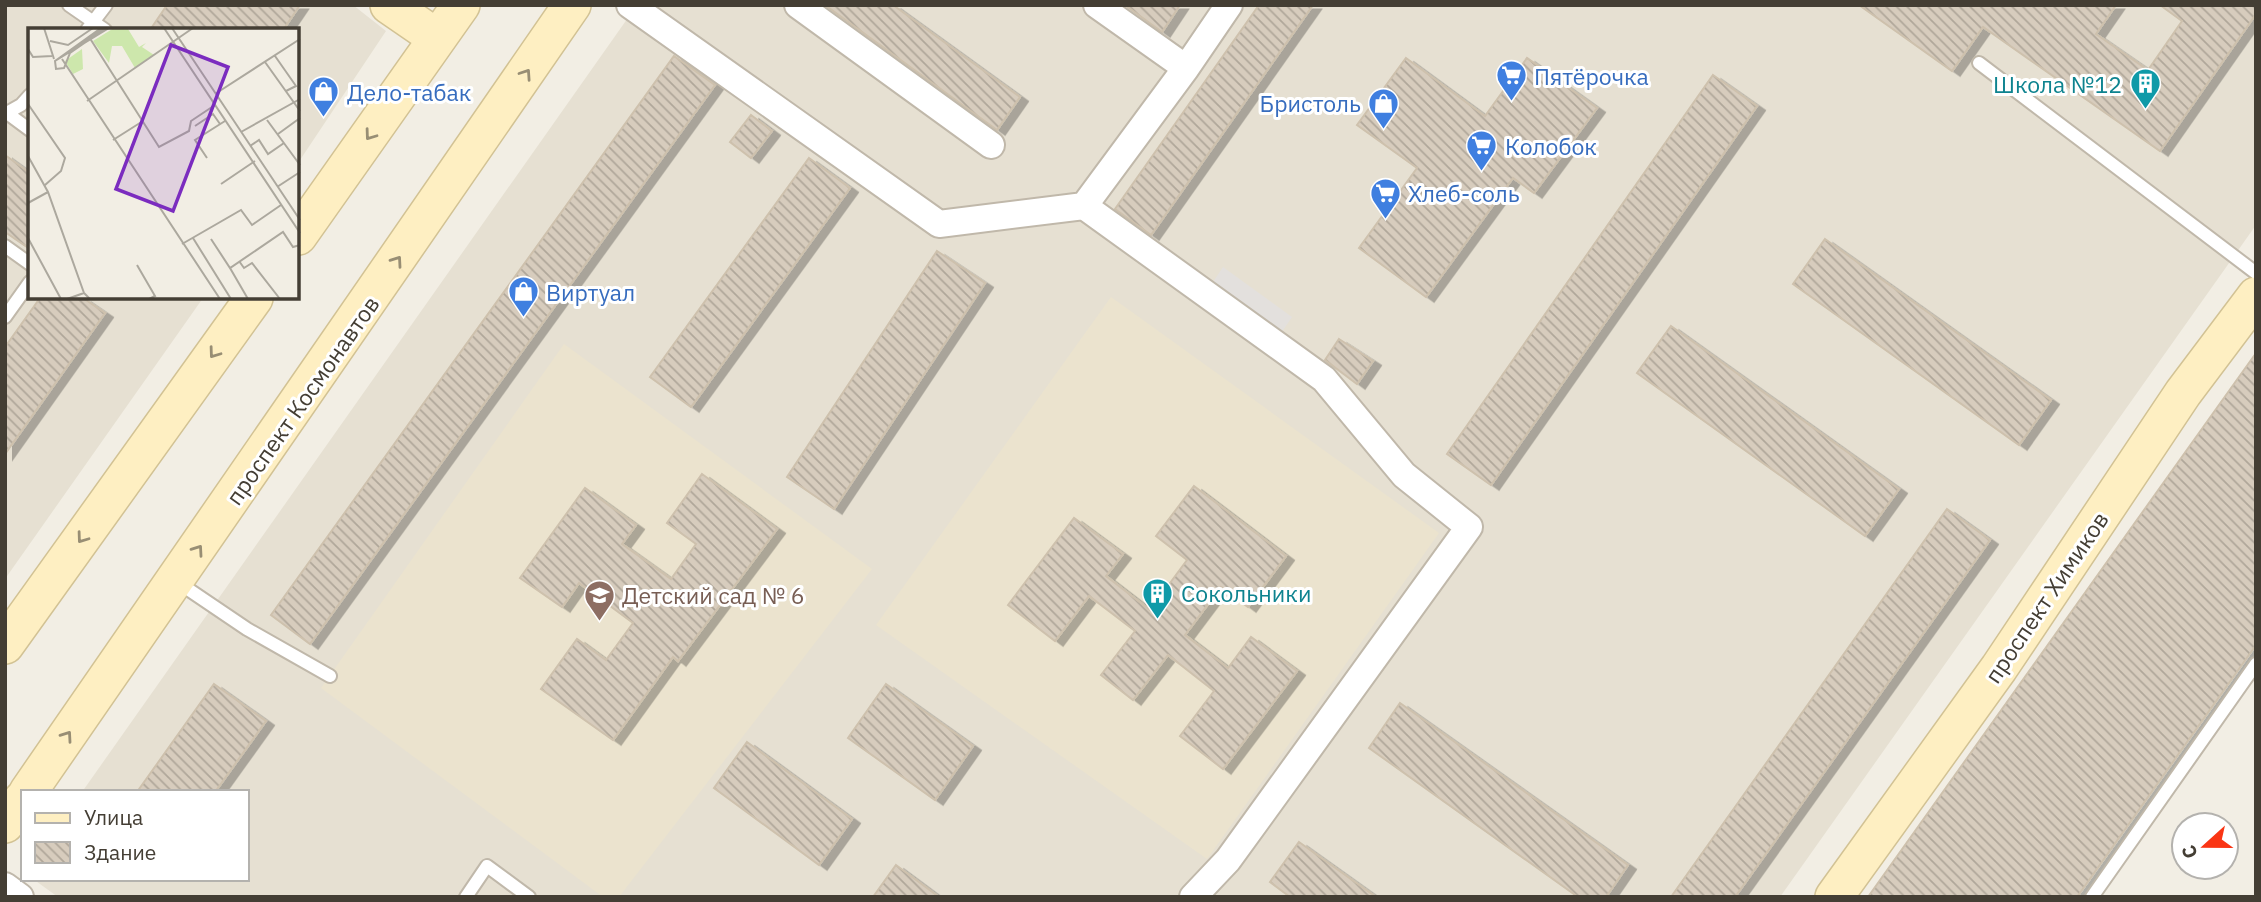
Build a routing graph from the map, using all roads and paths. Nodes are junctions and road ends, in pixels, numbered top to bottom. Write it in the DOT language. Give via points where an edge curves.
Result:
graph roads {
  1 [pos="69,5"];
  2 [pos="106,5"];
  3 [pos="389,5"];
  4 [pos="461,5"];
  5 [pos="572,5"];
  6 [pos="629,5"];
  7 [pos="798,5"];
  8 [pos="1097,5"];
  9 [pos="1229,5"];
  10 [pos="95,27"];
  11 [pos="438,38"];
  12 [pos="1979,63"];
  13 [pos="1186,68"];
  14 [pos="28,96"];
  15 [pos="6,113"];
  16 [pos="28,129"];
  17 [pos="991,145"];
  18 [pos="1084,206"];
  19 [pos="299,235"];
  20 [pos="5,246"];
  21 [pos="28,263"];
  22 [pos="2256,273"];
  23 [pos="28,285"];
  24 [pos="2256,296"];
  25 [pos="253,299"];
  26 [pos="5,317"];
  27 [pos="176,581"];
  28 [pos="5,645"];
  29 [pos="2256,664"];
  30 [pos="330,676"];
  31 [pos="29,790"];
  32 [pos="21,803"];
  33 [pos="5,824"];
  34 [pos="5,886"];
  35 [pos="1201,894"];
  36 [pos="20,897"];
  37 [pos="466,897"];
  38 [pos="529,897"];
  39 [pos="1834,897"];
  40 [pos="2092,897"];
  1 -- 10 [label="lane"];
  2 -- 10 [label="lane"];
  3 -- 11 [label="main road"];
  4 -- 11 [label="main road"];
  27 -- 5 [label="main road, проспект Космонавтов, one-way"];
  6 -- 18 [label="street" via="939,224"];
  7 -- 17 [label="street"];
  8 -- 13 [label="street"];
  9 -- 13 [label="street"];
  11 -- 19 [label="main road, one-way"];
  12 -- 22 [label="lane"];
  13 -- 18 [label="street"];
  14 -- 15 [label="lane"];
  15 -- 16 [label="lane"];
  18 -- 35 [label="street" via="1324,379 1404,475 1469,527"];
  20 -- 21 [label="lane"];
  23 -- 26 [label="lane"];
  24 -- 39 [label="main road, проспект Химиков" via="2183,393 1999,668"];
  25 -- 28 [label="main road, one-way"];
  27 -- 30 [label="lane" via="247,629"];
  31 -- 27 [label="main road, проспект Космонавтов, one-way"];
  29 -- 40 [label="lane"];
  32 -- 33 [label="main road"];
  34 -- 36 [label="street"];
  37 -- 38 [label="lane" via="487,866"];
}
